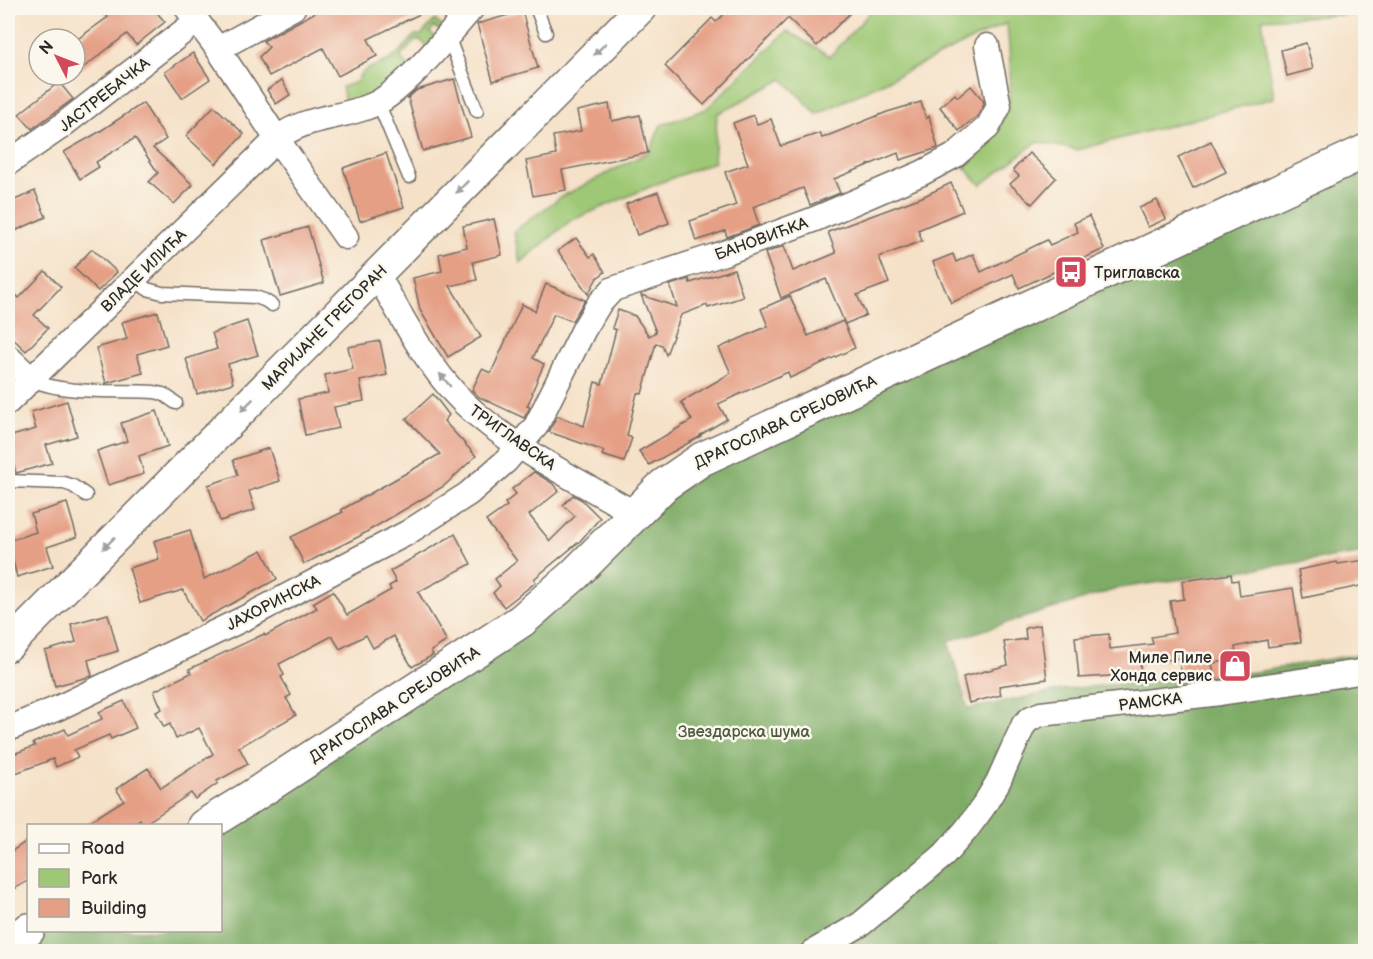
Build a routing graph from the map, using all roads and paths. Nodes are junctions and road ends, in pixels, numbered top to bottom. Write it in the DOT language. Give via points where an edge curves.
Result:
graph roads {
  1 [pos="293,8"];
  2 [pos="472,8"];
  3 [pos="536,8"];
  4 [pos="641,8"];
  5 [pos="192,14"];
  6 [pos="546,33"];
  7 [pos="446,37"];
  8 [pos="987,46"];
  9 [pos="218,49"];
  10 [pos="378,102"];
  11 [pos="477,111"];
  12 [pos="277,139"];
  13 [pos="1365,152"];
  14 [pos="8,163"];
  15 [pos="409,177"];
  16 [pos="346,237"];
  17 [pos="377,274"];
  18 [pos="134,279"];
  19 [pos="272,305"];
  20 [pos="8,357"];
  21 [pos="31,379"];
  22 [pos="8,402"];
  23 [pos="176,404"];
  24 [pos="521,445"];
  25 [pos="8,481"];
  26 [pos="86,495"];
  27 [pos="634,513"];
  28 [pos="8,646"];
  29 [pos="1365,671"];
  30 [pos="8,729"];
  31 [pos="206,824"];
  32 [pos="27,931"];
  33 [pos="8,942"];
  34 [pos="813,951"];
  1 -- 9 [label="street"];
  2 -- 7 [label="street"];
  3 -- 6 [label="lane"];
  4 -- 17 [label="street, МАРИЈАНЕ ГРЕГОРАН, one-way"];
  5 -- 9 [label="street"];
  5 -- 14 [label="street, ЈАСТРЕБАЧКА" via="51,134"];
  7 -- 10 [label="street"];
  7 -- 11 [label="lane"];
  8 -- 24 [label="street, БАНОВИЋКА" via="999,106 993,121 974,141 922,173 814,219 613,289 599,304 542,416"];
  9 -- 12 [label="street"];
  10 -- 12 [label="street, ВЛАДЕ ИЛИЋА" via="292,129"];
  10 -- 15 [label="lane"];
  12 -- 16 [label="street"];
  12 -- 18 [label="street, ВЛАДЕ ИЛИЋА"];
  13 -- 27 [label="main road, ДРАГОСЛАВА СРЕЈОВИЋА" via="720,449 676,476"];
  24 -- 17 [label="street, ТРИГЛАВСКА, one-way" via="481,418 438,373"];
  17 -- 28 [label="street, МАРИЈАНЕ ГРЕГОРАН, one-way"];
  18 -- 19 [label="lane" via="147,289 162,293 255,297"];
  18 -- 21 [label="street, ВЛАДЕ ИЛИЋА"];
  20 -- 21 [label="street"];
  21 -- 22 [label="street, ВЛАДЕ ИЛИЋА"];
  21 -- 23 [label="lane" via="69,389 154,392"];
  24 -- 27 [label="street, ТРИГЛАВСКА"];
  24 -- 30 [label="street, ЈАХОРИНСКА" via="468,494 407,533 247,617"];
  25 -- 26 [label="lane" via="64,483"];
  27 -- 31 [label="main road, ДРАГОСЛАВА СРЕЈОВИЋА" via="574,575 521,621"];
  29 -- 34 [label="street, РАМСКА" via="1031,718 1024,724 998,782 944,855 861,924"];
  32 -- 33 [label="main road"];
}
